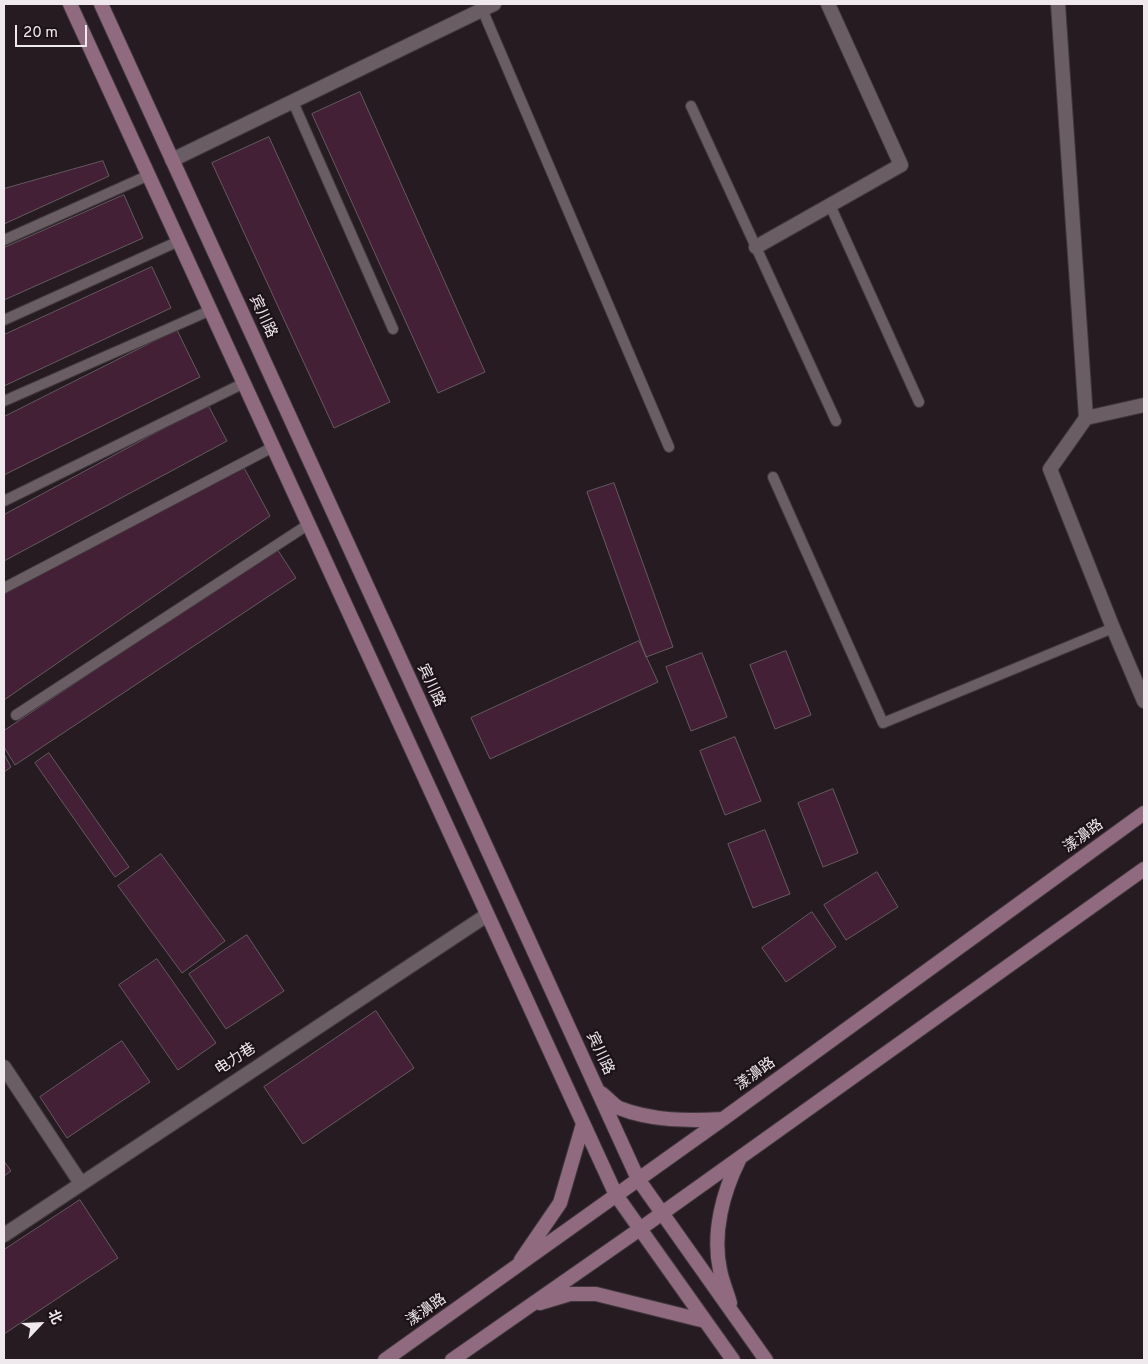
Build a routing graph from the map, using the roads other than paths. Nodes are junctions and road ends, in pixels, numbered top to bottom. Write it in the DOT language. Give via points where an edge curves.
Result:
graph roads {
  1 [pos="70,4"];
  2 [pos="100,4"];
  3 [pos="828,4"];
  4 [pos="1058,4"];
  5 [pos="488,7"];
  6 [pos="293,102"];
  7 [pos="691,106"];
  8 [pos="172,160"];
  9 [pos="149,176"];
  10 [pos="830,205"];
  11 [pos="4,240"];
  12 [pos="179,241"];
  13 [pos="756,247"];
  14 [pos="211,310"];
  15 [pos="4,320"];
  16 [pos="393,329"];
  17 [pos="244,383"];
  18 [pos="4,401"];
  19 [pos="919,402"];
  20 [pos="1144,405"];
  21 [pos="1086,418"];
  22 [pos="836,421"];
  23 [pos="273,447"];
  24 [pos="669,447"];
  25 [pos="773,477"];
  26 [pos="4,502"];
  27 [pos="309,524"];
  28 [pos="4,588"];
  29 [pos="1112,628"];
  30 [pos="1144,701"];
  31 [pos="16,714"];
  32 [pos="1144,813"];
  33 [pos="1144,869"];
  34 [pos="487,914"];
  35 [pos="4,1066"];
  36 [pos="596,1088"];
  37 [pos="723,1119"];
  38 [pos="583,1124"];
  39 [pos="740,1157"];
  40 [pos="638,1179"];
  41 [pos="80,1182"];
  42 [pos="616,1195"];
  43 [pos="662,1214"];
  44 [pos="640,1230"];
  45 [pos="4,1235"];
  46 [pos="516,1267"];
  47 [pos="527,1307"];
  48 [pos="734,1315"];
  49 [pos="706,1321"];
  50 [pos="385,1360"];
  51 [pos="452,1360"];
  52 [pos="733,1360"];
  53 [pos="766,1360"];
  1 -- 9 [label="main road"];
  2 -- 8 [label="main road, 宾川路"];
  3 -- 10 [label="street" via="901,165"];
  4 -- 21 [label="street"];
  5 -- 6 [label="street"];
  5 -- 24 [label="lane"];
  6 -- 8 [label="street"];
  6 -- 16 [label="lane"];
  7 -- 13 [label="lane"];
  8 -- 36 [label="main road, 宾川路"];
  9 -- 11 [label="lane"];
  9 -- 12 [label="main road"];
  10 -- 13 [label="street"];
  10 -- 19 [label="lane"];
  12 -- 14 [label="main road"];
  12 -- 15 [label="lane"];
  13 -- 22 [label="lane"];
  14 -- 17 [label="main road"];
  14 -- 18 [label="lane"];
  17 -- 23 [label="main road"];
  17 -- 26 [label="lane"];
  20 -- 21 [label="street"];
  21 -- 29 [label="street" via="1050,470"];
  23 -- 27 [label="main road"];
  23 -- 28 [label="lane"];
  25 -- 29 [label="lane" via="883,723"];
  27 -- 31 [label="lane"];
  27 -- 34 [label="main road"];
  29 -- 30 [label="street"];
  32 -- 37 [label="main road, 漾濞路"];
  33 -- 39 [label="main road"];
  34 -- 38 [label="main road"];
  34 -- 41 [label="street, 电力巷"];
  35 -- 41 [label="street"];
  36 -- 37 [label="main road" via="618,1107 653,1117 678,1121"];
  36 -- 40 [label="main road, 宾川路"];
  37 -- 40 [label="main road, 漾濞路"];
  38 -- 42 [label="main road"];
  38 -- 46 [label="main road" via="560,1203"];
  39 -- 43 [label="main road"];
  39 -- 48 [label="main road" via="726,1186 719,1234 719,1269"];
  40 -- 42 [label="main road, 漾濞路"];
  40 -- 43 [label="main road, 宾川路"];
  41 -- 45 [label="street, 电力巷"];
  42 -- 44 [label="main road"];
  42 -- 46 [label="main road, 漾濞路"];
  43 -- 44 [label="main road"];
  43 -- 48 [label="main road, 宾川路"];
  44 -- 47 [label="main road"];
  44 -- 49 [label="main road"];
  46 -- 50 [label="main road, 漾濞路"];
  47 -- 49 [label="main road" via="570,1294 596,1294"];
  47 -- 51 [label="main road"];
  48 -- 53 [label="main road, 宾川路"];
  49 -- 52 [label="main road"];
}
